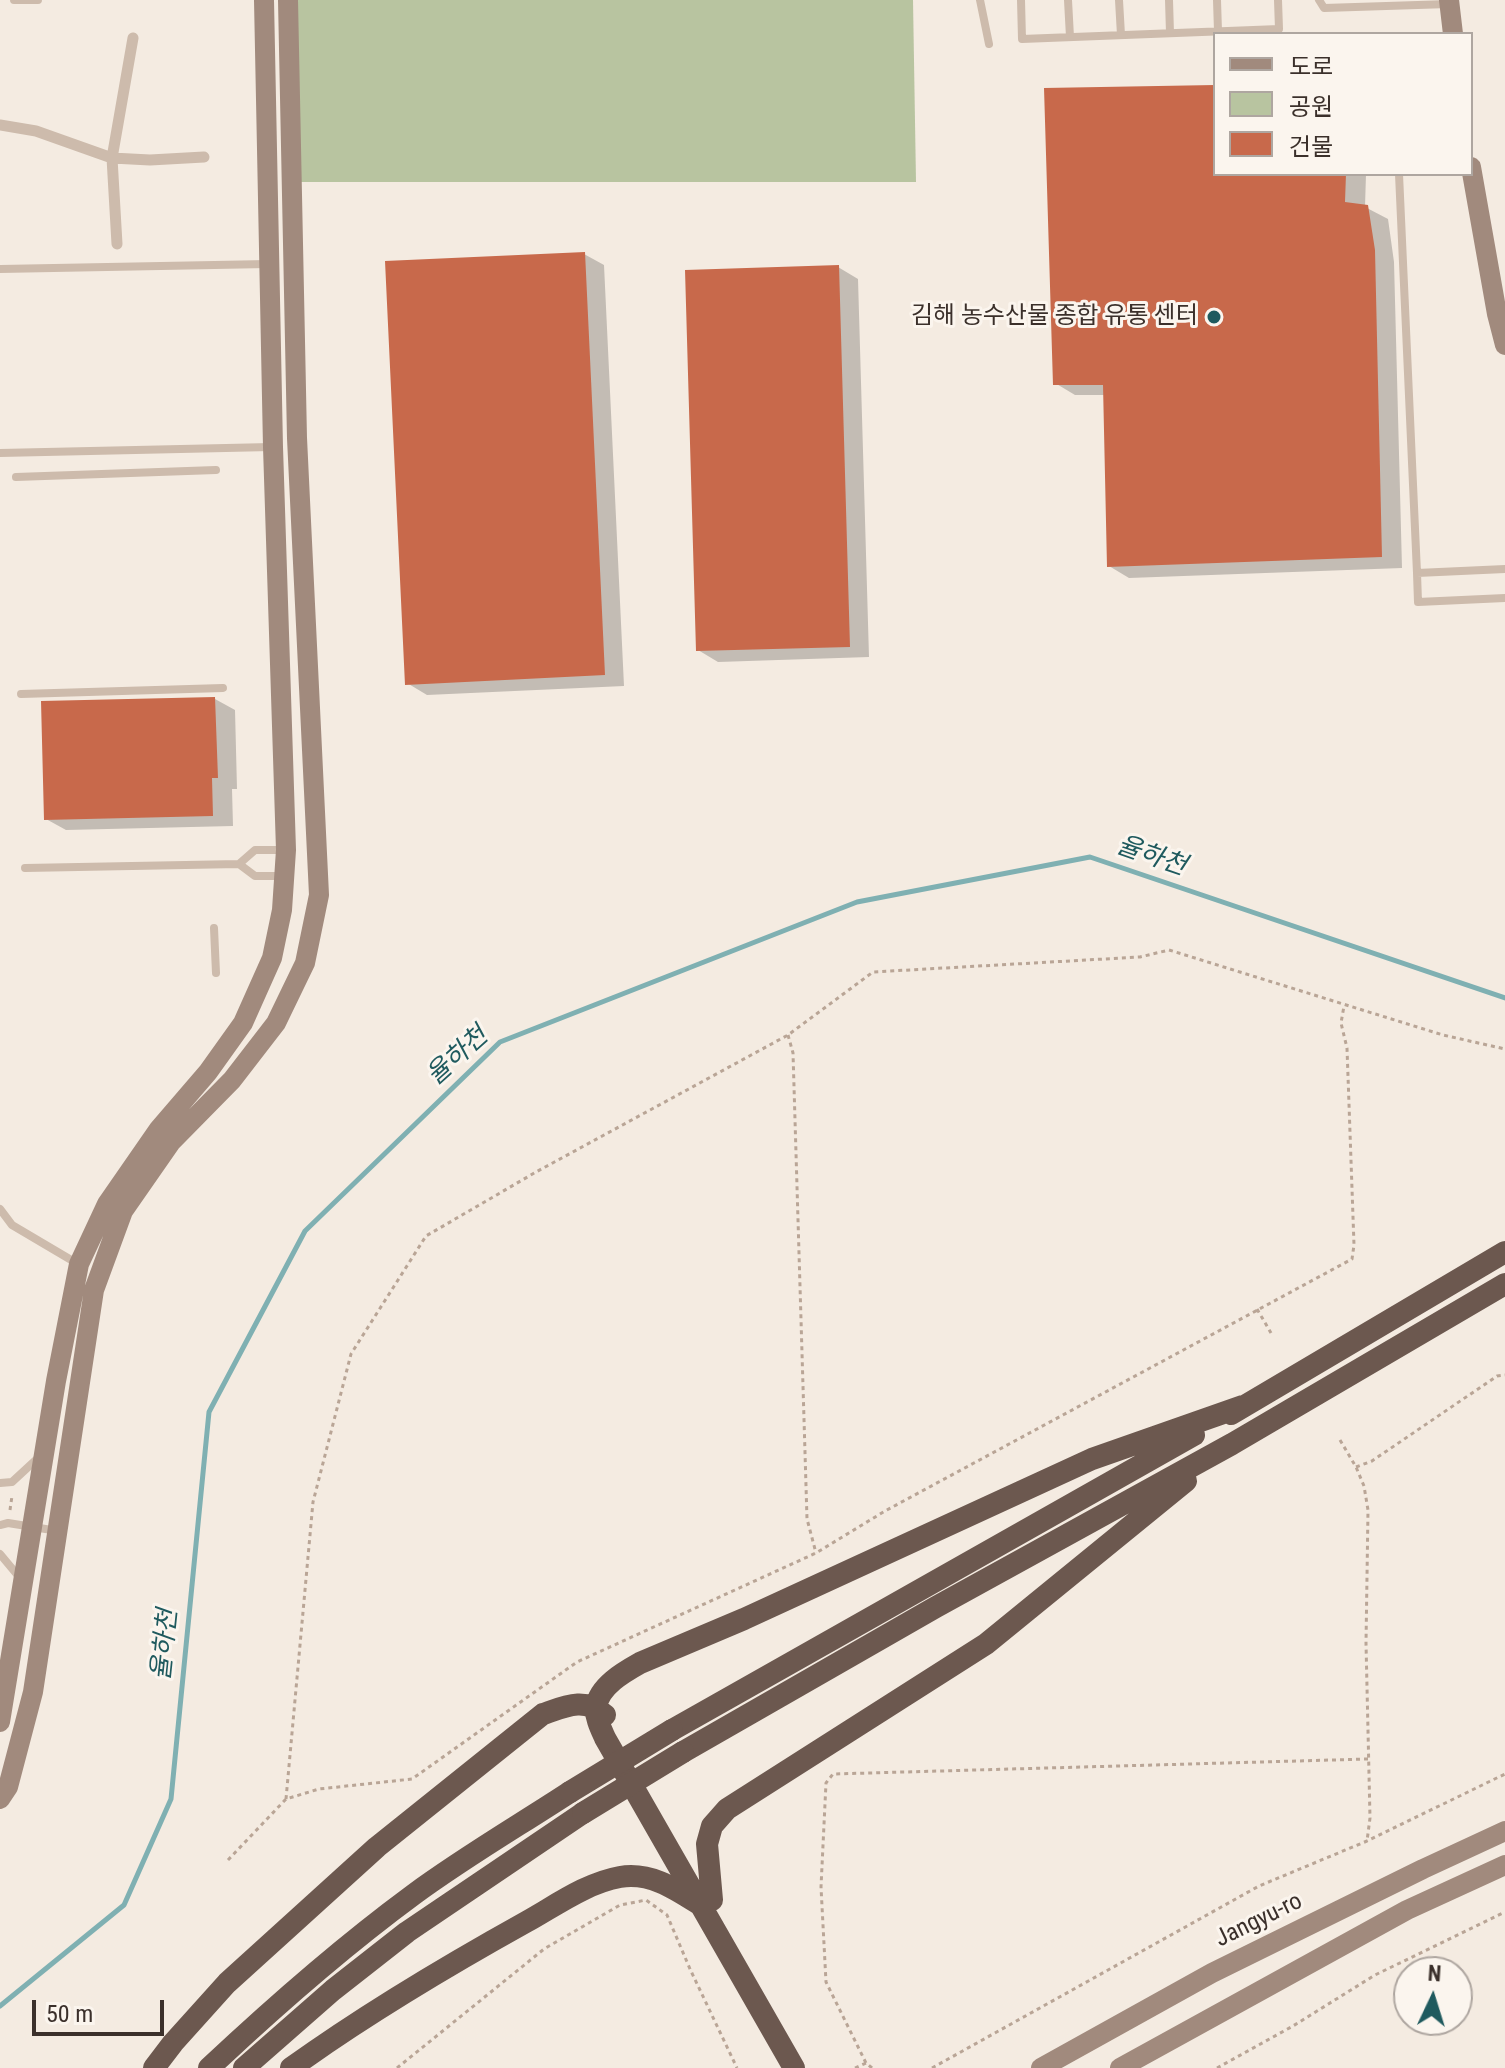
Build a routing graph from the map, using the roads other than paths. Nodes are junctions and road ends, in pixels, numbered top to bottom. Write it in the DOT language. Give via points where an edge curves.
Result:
graph roads {
  1 [pos="14,0"];
  2 [pos="38,0"];
  3 [pos="264,0"];
  4 [pos="288,0"];
  5 [pos="980,0"];
  6 [pos="1021,0"];
  7 [pos="1068,0"];
  8 [pos="1119,0"];
  9 [pos="1169,0"];
  10 [pos="1217,0"];
  11 [pos="1278,0"];
  12 [pos="1319,0"];
  13 [pos="1449,2"];
  14 [pos="1218,31"];
  15 [pos="1453,32"];
  16 [pos="1170,33"];
  17 [pos="1121,35"];
  18 [pos="1070,37"];
  19 [pos="133,38"];
  20 [pos="989,44"];
  21 [pos="0,125"];
  22 [pos="204,157"];
  23 [pos="112,158"];
  24 [pos="1399,176"];
  25 [pos="1473,176"];
  26 [pos="117,244"];
  27 [pos="269,264"];
  28 [pos="0,269"];
  29 [pos="1505,345"];
  30 [pos="273,447"];
  31 [pos="0,453"];
  32 [pos="216,470"];
  33 [pos="16,477"];
  34 [pos="1505,569"];
  35 [pos="1417,573"];
  36 [pos="1505,598"];
  37 [pos="223,688"];
  38 [pos="21,694"];
  39 [pos="286,850"];
  40 [pos="239,864"];
  41 [pos="25,868"];
  42 [pos="285,876"];
  43 [pos="214,928"];
  44 [pos="216,973"];
  45 [pos="0,1209"];
  46 [pos="1505,1252"];
  47 [pos="79,1264"];
  48 [pos="1505,1284"];
  49 [pos="1243,1406"];
  50 [pos="1232,1444"];
  51 [pos="45,1452"];
  52 [pos="0,1483"];
  53 [pos="3,1522"];
  54 [pos="33,1527"];
  55 [pos="58,1531"];
  56 [pos="0,1554"];
  57 [pos="24,1583"];
  58 [pos="596,1707"];
  59 [pos="0,1722"];
  60 [pos="0,1799"];
  61 [pos="1505,1831"];
  62 [pos="1505,1865"];
  63 [pos="707,1904"];
  64 [pos="154,2068"];
  65 [pos="209,2068"];
  66 [pos="244,2068"];
  67 [pos="291,2068"];
  68 [pos="794,2068"];
  69 [pos="807,2068"];
  70 [pos="1041,2068"];
  71 [pos="1120,2068"];
  1 -- 2 [label="lane"];
  3 -- 27 [label="main road"];
  4 -- 55 [label="main road" via="297,438 319,895 305,963 276,1023 232,1080 171,1142 123,1211 94,1290"];
  5 -- 20 [label="lane"];
  6 -- 18 [label="lane" via="1022,39"];
  7 -- 18 [label="lane"];
  8 -- 17 [label="lane"];
  9 -- 16 [label="lane"];
  10 -- 14 [label="lane"];
  11 -- 14 [label="lane" via="1279,29"];
  12 -- 13 [label="lane" via="1324,8"];
  13 -- 15 [label="main road"];
  14 -- 16 [label="lane"];
  16 -- 17 [label="lane"];
  17 -- 18 [label="lane"];
  19 -- 23 [label="street"];
  21 -- 23 [label="street" via="36,131"];
  22 -- 23 [label="street"];
  23 -- 26 [label="street"];
  24 -- 35 [label="lane"];
  25 -- 29 [label="main road"];
  27 -- 28 [label="lane"];
  27 -- 30 [label="main road"];
  30 -- 31 [label="lane"];
  30 -- 39 [label="main road"];
  32 -- 33 [label="lane"];
  34 -- 35 [label="lane"];
  35 -- 36 [label="lane" via="1418,602"];
  37 -- 38 [label="lane"];
  39 -- 40 [label="lane" via="255,850"];
  39 -- 42 [label="main road"];
  40 -- 41 [label="lane"];
  40 -- 42 [label="lane" via="255,876"];
  42 -- 47 [label="main road" via="272,958 243,1023 107,1204"];
  43 -- 44 [label="lane"];
  45 -- 47 [label="lane" via="12,1225"];
  46 -- 49 [label="highway"];
  47 -- 51 [label="main road"];
  48 -- 50 [label="highway"];
  49 -- 58 [label="highway" via="1092,1459 640,1663 610,1683"];
  49 -- 65 [label="highway, bridge" via="570,1792 413,1894"];
  50 -- 63 [label="highway" via="986,1644 727,1809 712,1826 707,1844"];
  50 -- 66 [label="highway, bridge" via="936,1607 583,1813 407,1932"];
  51 -- 52 [label="lane" via="12,1482"];
  51 -- 54 [label="main road"];
  53 -- 54 [label="lane"];
  54 -- 55 [label="lane"];
  54 -- 57 [label="main road"];
  55 -- 60 [label="main road" via="33,1692 8,1787"];
  56 -- 57 [label="lane"];
  57 -- 59 [label="main road"];
  58 -- 63 [label="highway" via="605,1738"];
  58 -- 64 [label="highway" via="564,1706 543,1714 377,1847 227,1983"];
  61 -- 70 [label="main road, Jangyu-ro" via="1212,1973"];
  62 -- 71 [label="main road" via="1407,1910"];
  63 -- 67 [label="highway" via="637,1876 590,1887 436,1972"];
  63 -- 68 [label="highway"];
  63 -- 69 [label="highway"];
}
